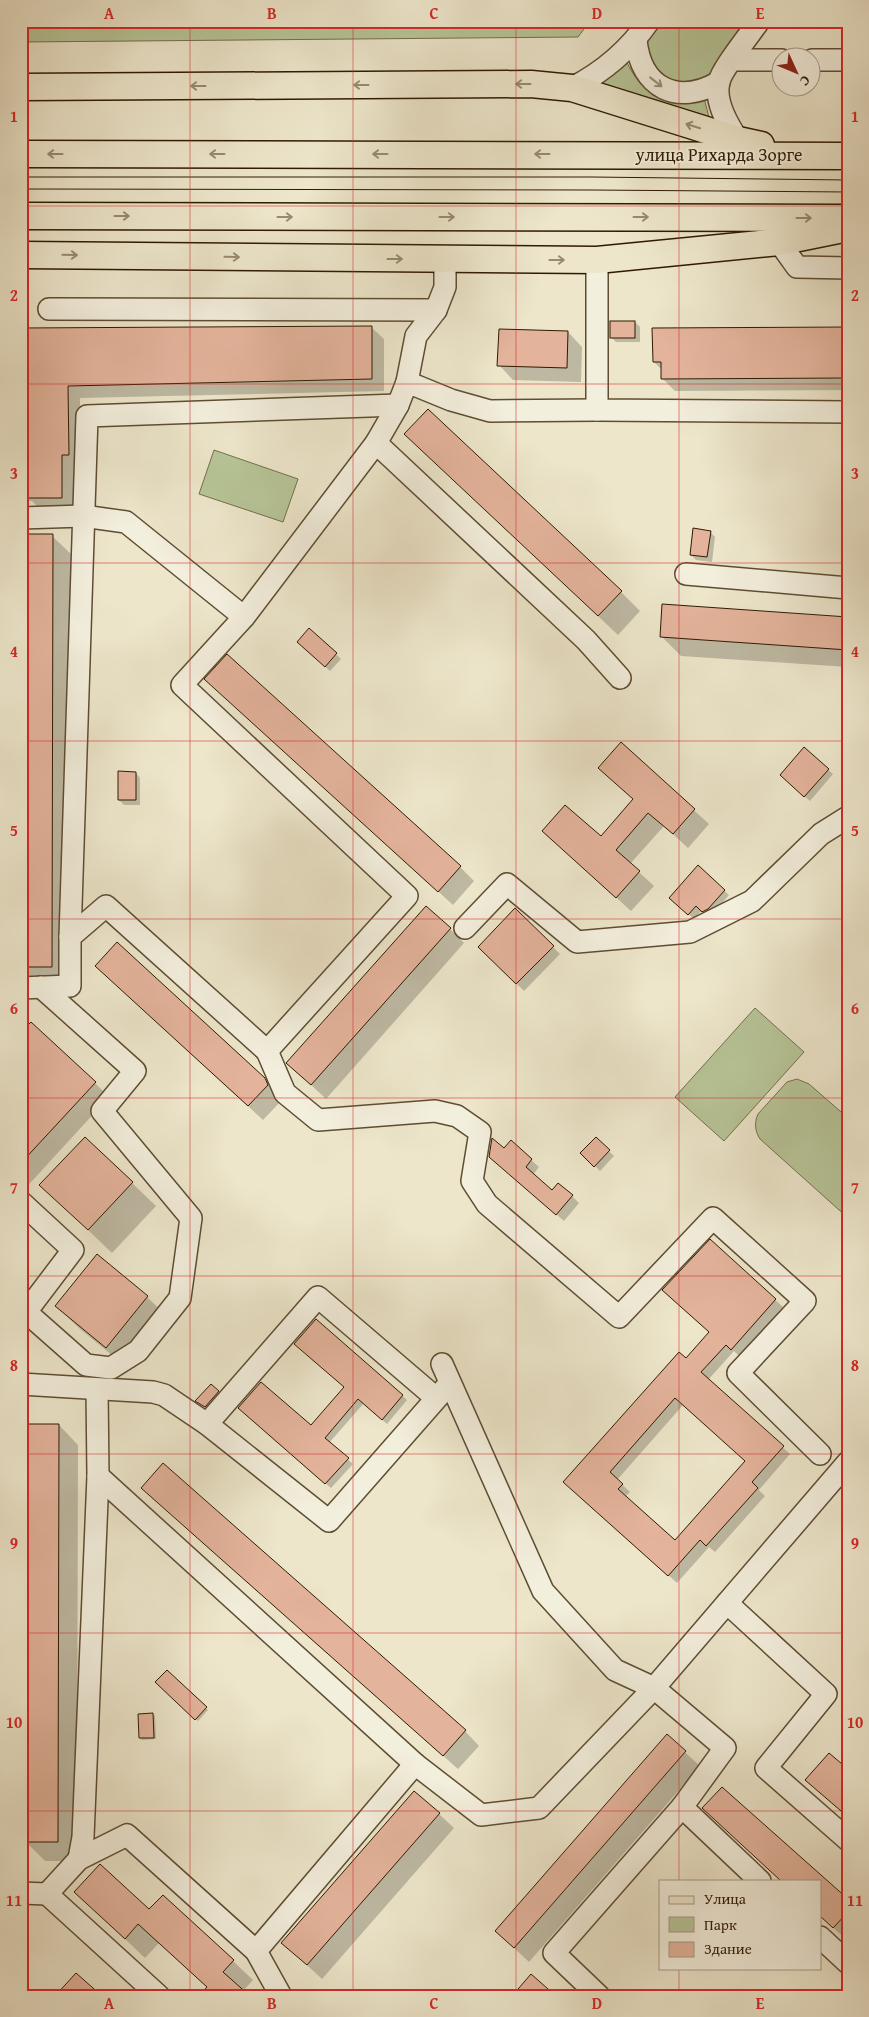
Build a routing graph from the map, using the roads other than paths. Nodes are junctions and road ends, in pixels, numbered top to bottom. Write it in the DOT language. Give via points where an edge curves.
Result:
graph roads {
  1 [pos="648,21"];
  2 [pos="760,21"];
  3 [pos="636,40"];
  4 [pos="732,60"];
  5 [pos="772,60"];
  6 [pos="822,60"];
  7 [pos="848,60"];
  8 [pos="719,82"];
  9 [pos="21,87"];
  10 [pos="572,88"];
  11 [pos="738,140"];
  12 [pos="21,154"];
  13 [pos="808,154"];
  14 [pos="848,156"];
  15 [pos="21,216"];
  16 [pos="848,218"];
  17 [pos="848,228"];
  18 [pos="779,242"];
  19 [pos="21,255"];
  20 [pos="445,259"];
  21 [pos="597,260"];
  22 [pos="848,268"];
  23 [pos="49,309"];
  24 [pos="436,310"];
  25 [pos="407,382"];
  26 [pos="398,404"];
  27 [pos="597,410"];
  28 [pos="848,412"];
  29 [pos="376,443"];
  30 [pos="83,516"];
  31 [pos="21,518"];
  32 [pos="686,574"];
  33 [pos="848,588"];
  34 [pos="244,618"];
  35 [pos="620,678"];
  36 [pos="843,828"];
  37 [pos="465,928"];
  38 [pos="70,937"];
  39 [pos="31,988"];
  40 [pos="267,1051"];
  41 [pos="21,1202"];
  42 [pos="24,1312"];
  43 [pos="443,1382"];
  44 [pos="21,1384"];
  45 [pos="97,1389"];
  46 [pos="208,1424"];
  47 [pos="820,1454"];
  48 [pos="848,1462"];
  49 [pos="98,1476"];
  50 [pos="727,1603"];
  51 [pos="654,1688"];
  52 [pos="415,1764"];
  53 [pos="682,1808"];
  54 [pos="848,1840"];
  55 [pos="79,1859"];
  56 [pos="759,1880"];
  57 [pos="21,1893"];
  58 [pos="46,1894"];
  59 [pos="822,1939"];
  60 [pos="256,1951"];
  61 [pos="848,1963"];
  62 [pos="159,1996"];
  63 [pos="281,1996"];
  64 [pos="599,1996"];
  1 -- 3 [label="street"];
  2 -- 4 [label="street"];
  3 -- 8 [label="street, one-way" via="644,72 656,84 688,94"];
  3 -- 10 [label="street" via="608,66"];
  4 -- 5 [label="street"];
  4 -- 8 [label="street"];
  6 -- 7 [label="street"];
  8 -- 11 [label="street" via="720,103"];
  10 -- 9 [label="main road, one-way" via="531,84"];
  11 -- 10 [label="main road, one-way"];
  11 -- 13 [label="main road"];
  13 -- 12 [label="main road, улица Рихарда Зорге, one-way"];
  13 -- 14 [label="main road, улица Рихарда Зорге"];
  15 -- 16 [label="main road, one-way"];
  17 -- 18 [label="main road"];
  18 -- 21 [label="main road"];
  18 -- 22 [label="street" via="797,267"];
  19 -- 20 [label="main road, one-way"];
  20 -- 21 [label="main road, one-way"];
  20 -- 24 [label="street" via="445,287"];
  21 -- 27 [label="street"];
  23 -- 24 [label="street"];
  24 -- 25 [label="street" via="416,336"];
  25 -- 26 [label="street"];
  25 -- 27 [label="street" via="490,411"];
  26 -- 29 [label="street"];
  26 -- 30 [label="street" via="87,416"];
  27 -- 28 [label="street"];
  29 -- 34 [label="street"];
  29 -- 35 [label="street" via="586,640"];
  30 -- 31 [label="street"];
  30 -- 34 [label="street" via="126,522"];
  30 -- 38 [label="street"];
  32 -- 33 [label="street"];
  34 -- 40 [label="street" via="182,685 407,896"];
  36 -- 37 [label="street" via="821,834 752,901 690,932 577,942 507,884"];
  38 -- 39 [label="street" via="70,986"];
  38 -- 40 [label="street" via="106,906"];
  39 -- 42 [label="street" via="136,1071 102,1111 191,1218 180,1298 138,1351 111,1368 86,1365"];
  40 -- 47 [label="street" via="285,1094 318,1120 435,1110 457,1116 480,1132 472,1181 487,1204 619,1317 713,1218 804,1301 738,1374"];
  41 -- 42 [label="street" via="73,1250"];
  43 -- 46 [label="street" via="318,1297"];
  43 -- 46 [label="street" via="329,1520"];
  43 -- 51 [label="street" via="542,1591 615,1670"];
  44 -- 45 [label="street"];
  45 -- 46 [label="street" via="164,1395"];
  45 -- 49 [label="street"];
  48 -- 50 [label="street"];
  49 -- 52 [label="street"];
  49 -- 55 [label="street" via="83,1837"];
  50 -- 51 [label="street"];
  50 -- 54 [label="street" via="826,1694 766,1768"];
  51 -- 52 [label="street" via="539,1808 481,1814"];
  51 -- 53 [label="street" via="725,1748"];
  52 -- 60 [label="street"];
  53 -- 56 [label="street"];
  53 -- 64 [label="street" via="554,1953"];
  55 -- 58 [label="street"];
  55 -- 60 [label="street" via="127,1835"];
  57 -- 58 [label="street"];
  58 -- 62 [label="street"];
  59 -- 61 [label="street"];
  60 -- 63 [label="street"];
}
